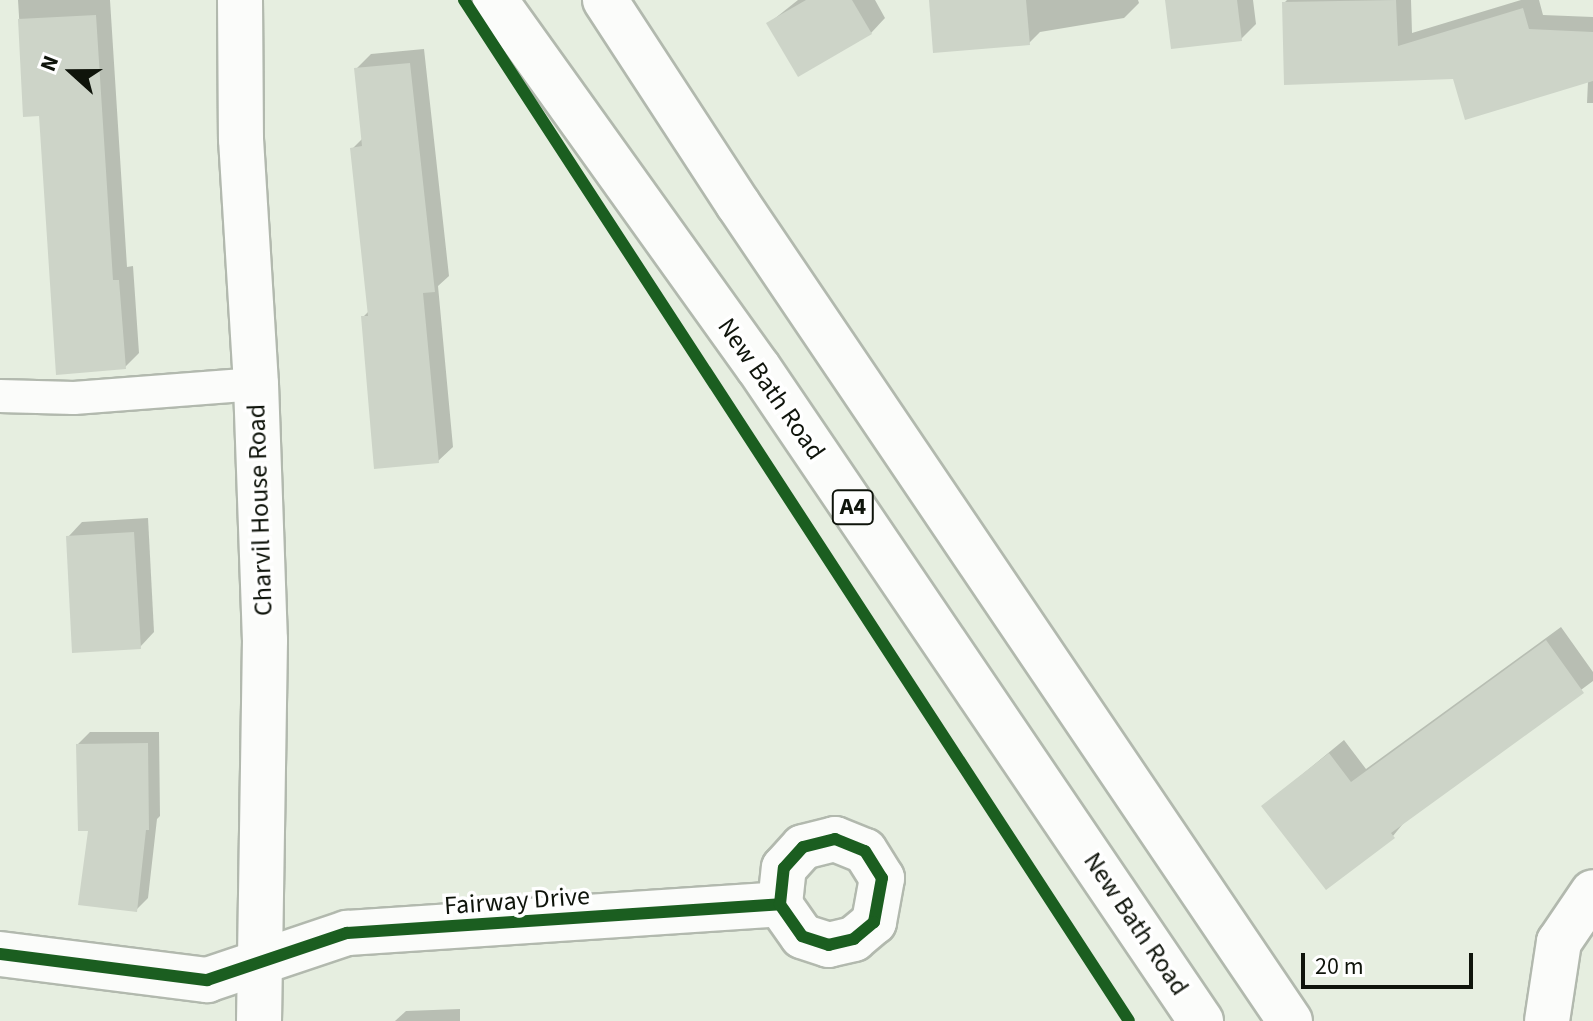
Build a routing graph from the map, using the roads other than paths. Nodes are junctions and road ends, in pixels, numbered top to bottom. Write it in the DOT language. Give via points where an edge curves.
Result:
graph roads {
  1 [pos="240,0"];
  2 [pos="495,0"];
  3 [pos="605,0"];
  4 [pos="256,384"];
  5 [pos="0,396"];
  6 [pos="1593,892"];
  7 [pos="780,904"];
  8 [pos="0,954"];
  9 [pos="262,961"];
  10 [pos="259,1021"];
  11 [pos="1201,1021"];
  12 [pos="1290,1021"];
  13 [pos="1547,1021"];
  1 -- 4 [label="main road, Charvil House Road" via="241,139"];
  2 -- 11 [label="main road, New Bath Road / A4" via="758,367"];
  3 -- 12 [label="main road"];
  4 -- 5 [label="lane" via="74,398"];
  4 -- 9 [label="main road, Charvil House Road" via="265,640"];
  6 -- 13 [label="main road" via="1559,942"];
  7 -- 9 [label="main road, Fairway Drive" via="347,933"];
  8 -- 9 [label="main road, Fairway Drive" via="207,980"];
  9 -- 10 [label="main road, Charvil House Road"];
}
